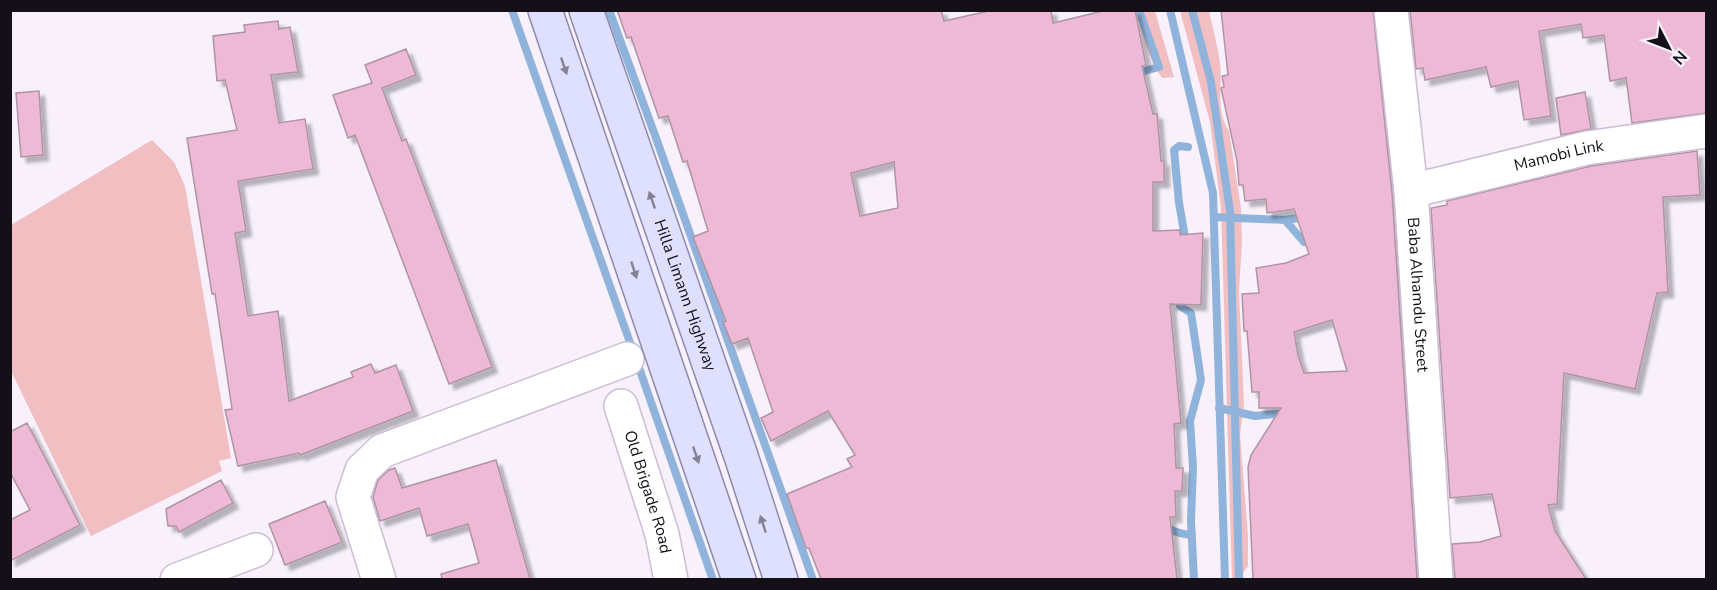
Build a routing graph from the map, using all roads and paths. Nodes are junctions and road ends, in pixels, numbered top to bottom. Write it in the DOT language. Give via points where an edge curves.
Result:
graph roads {
  1 [pos="545,10"];
  2 [pos="585,10"];
  3 [pos="1391,10"];
  4 [pos="1707,131"];
  5 [pos="1411,191"];
  6 [pos="627,359"];
  7 [pos="621,406"];
  8 [pos="256,550"];
  9 [pos="177,579"];
  10 [pos="379,579"];
  11 [pos="671,579"];
  12 [pos="739,579"];
  13 [pos="781,579"];
  14 [pos="1436,579"];
  1 -- 12 [label="main road, one-way"];
  13 -- 2 [label="main road, Hilla Limann Highway, one-way"];
  3 -- 5 [label="street, Baba Alhamdu Street"];
  4 -- 5 [label="street, Mamobi Link" via="1587,148"];
  5 -- 14 [label="street, Baba Alhamdu Street"];
  6 -- 10 [label="street" via="382,451 362,470 353,497"];
  7 -- 11 [label="street, Old Brigade Road" via="662,534"];
  8 -- 9 [label="street"];
}
